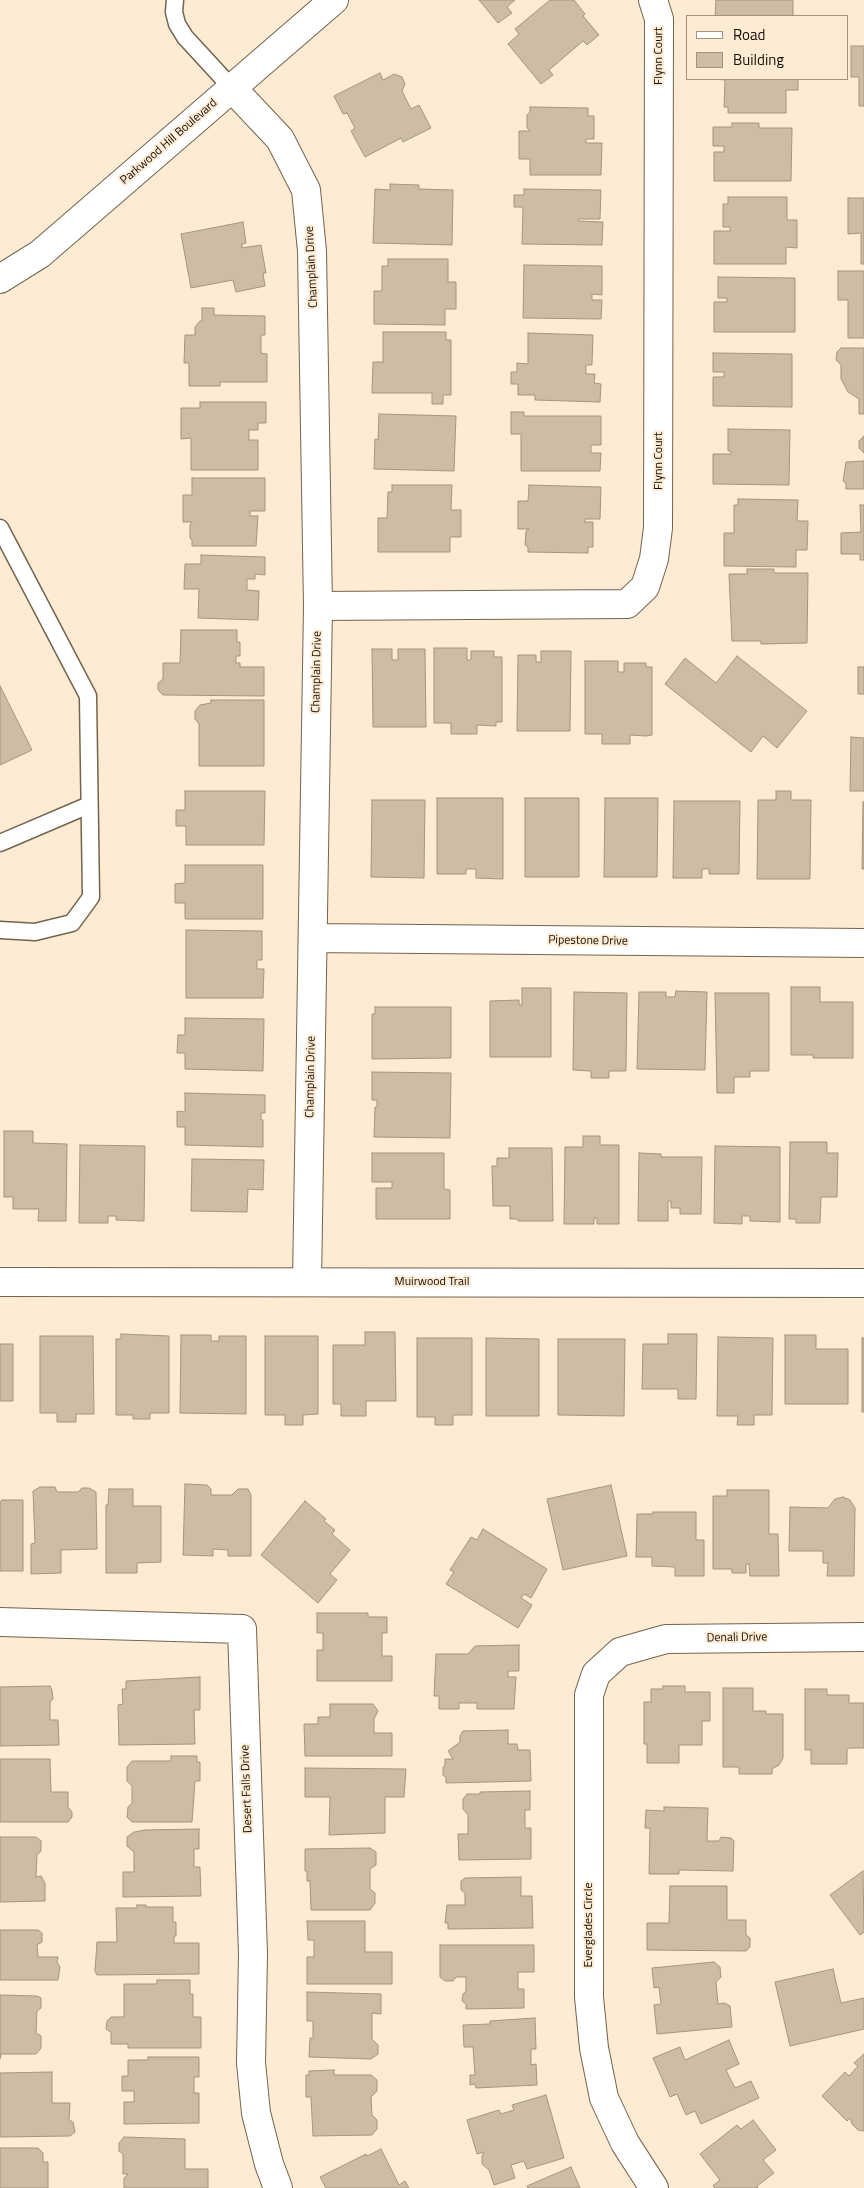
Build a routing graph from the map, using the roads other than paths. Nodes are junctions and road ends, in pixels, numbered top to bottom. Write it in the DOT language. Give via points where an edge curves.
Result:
graph roads {
  1 [pos="175,0"];
  2 [pos="334,0"];
  3 [pos="653,0"];
  4 [pos="231,87"];
  5 [pos="0,279"];
  6 [pos="0,528"];
  7 [pos="318,606"];
  8 [pos="89,805"];
  9 [pos="0,843"];
  10 [pos="0,930"];
  11 [pos="313,938"];
  12 [pos="864,943"];
  13 [pos="0,1282"];
  14 [pos="308,1282"];
  15 [pos="864,1283"];
  16 [pos="0,1622"];
  17 [pos="864,1637"];
  18 [pos="614,1657"];
  19 [pos="278,2188"];
  20 [pos="654,2188"];
  1 -- 4 [label="lane" via="177,24 185,37"];
  2 -- 4 [label="street, Parkwood Hill Boulevard"];
  3 -- 7 [label="street, Flynn Court" via="659,19 658,528 654,559 645,587 627,604"];
  4 -- 5 [label="street, Parkwood Hill Boulevard" via="40,254"];
  4 -- 7 [label="street, Champlain Drive" via="280,139 306,190 314,291"];
  6 -- 8 [label="lane" via="88,696"];
  7 -- 11 [label="street, Champlain Drive"];
  8 -- 9 [label="lane"];
  8 -- 10 [label="lane" via="91,898 72,923 35,932"];
  11 -- 12 [label="street, Pipestone Drive"];
  11 -- 14 [label="street, Champlain Drive"];
  13 -- 14 [label="street, Muirwood Trail"];
  14 -- 15 [label="street, Muirwood Trail"];
  16 -- 19 [label="street, Desert Falls Drive" via="242,1629 253,1954 251,2063 256,2114"];
  17 -- 18 [label="street, Denali Drive" via="666,1639 620,1652"];
  18 -- 20 [label="street, Everglades Circle" via="596,1674 589,1695 589,1997 594,2048 604,2098 625,2143"];
}
